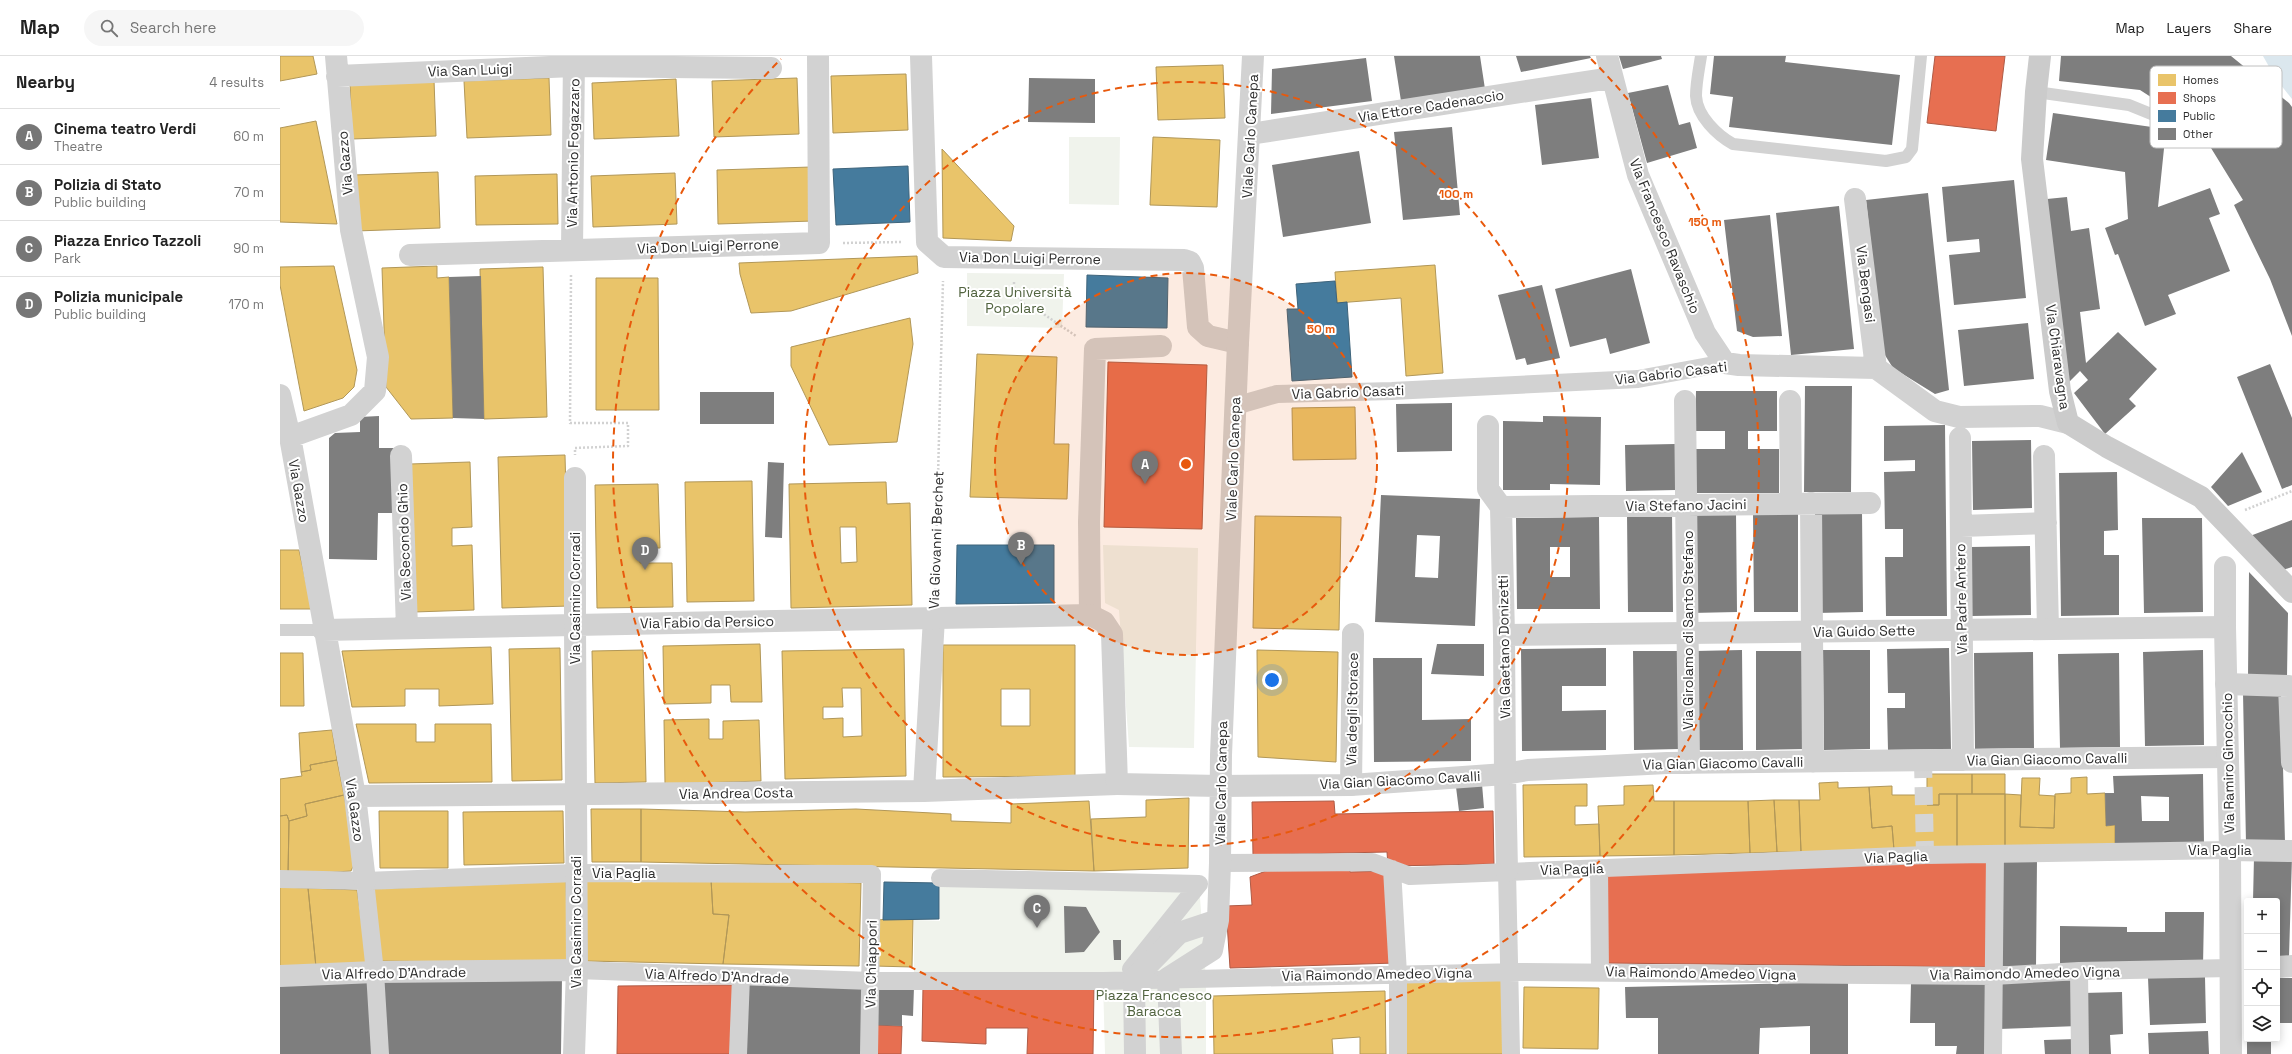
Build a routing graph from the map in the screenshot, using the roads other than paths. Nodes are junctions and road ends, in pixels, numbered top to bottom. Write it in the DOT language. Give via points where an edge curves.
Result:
graph roads {
  1 [pos="818,56"];
  2 [pos="921,56"];
  3 [pos="1253,56"];
  4 [pos="1607,56"];
  5 [pos="1701,56"];
  6 [pos="1921,56"];
  7 [pos="2040,56"];
  8 [pos="574,61"];
  9 [pos="337,66"];
  10 [pos="771,68"];
  11 [pos="1611,78"];
  12 [pos="2036,92"];
  13 [pos="2150,114"];
  14 [pos="1250,134"];
  15 [pos="1855,199"];
  16 [pos="572,250"];
  17 [pos="410,255"];
  18 [pos="1238,343"];
  19 [pos="1161,346"];
  20 [pos="1725,363"];
  21 [pos="1876,368"];
  22 [pos="280,395"];
  23 [pos="1686,401"];
  24 [pos="1790,401"];
  25 [pos="1235,406"];
  26 [pos="2068,423"];
  27 [pos="285,426"];
  28 [pos="1488,426"];
  29 [pos="1960,438"];
  30 [pos="401,456"];
  31 [pos="2044,456"];
  32 [pos="575,478"];
  33 [pos="1801,503"];
  34 [pos="1870,503"];
  35 [pos="1687,504"];
  36 [pos="1501,507"];
  37 [pos="2046,523"];
  38 [pos="1960,526"];
  39 [pos="2225,567"];
  40 [pos="2292,592"];
  41 [pos="1090,615"];
  42 [pos="934,618"];
  43 [pos="575,625"];
  44 [pos="2225,627"];
  45 [pos="407,628"];
  46 [pos="2048,629"];
  47 [pos="280,630"];
  48 [pos="323,630"];
  49 [pos="1962,630"];
  50 [pos="1812,632"];
  51 [pos="1688,633"];
  52 [pos="1353,634"];
  53 [pos="1504,635"];
  54 [pos="2226,684"];
  55 [pos="2227,757"];
  56 [pos="1963,760"];
  57 [pos="1813,762"];
  58 [pos="2292,762"];
  59 [pos="1689,763"];
  60 [pos="1505,774"];
  61 [pos="1117,784"];
  62 [pos="1351,785"];
  63 [pos="1220,786"];
  64 [pos="924,791"];
  65 [pos="577,794"];
  66 [pos="355,796"];
  67 [pos="2230,850"];
  68 [pos="2289,851"];
  69 [pos="1995,854"];
  70 [pos="1220,862"];
  71 [pos="1599,868"];
  72 [pos="1392,869"];
  73 [pos="1507,871"];
  74 [pos="576,873"];
  75 [pos="872,874"];
  76 [pos="940,878"];
  77 [pos="280,879"];
  78 [pos="365,881"];
  79 [pos="1218,920"];
  80 [pos="2292,966"];
  81 [pos="2280,967"];
  82 [pos="2239,968"];
  83 [pos="577,970"];
  84 [pos="2079,971"];
  85 [pos="375,972"];
  86 [pos="1510,972"];
  87 [pos="1600,972"];
  88 [pos="1398,974"];
  89 [pos="280,976"];
  90 [pos="1993,976"];
  91 [pos="741,977"];
  92 [pos="1145,979"];
  93 [pos="872,981"];
  94 [pos="380,1054"];
  95 [pos="574,1054"];
  96 [pos="738,1054"];
  97 [pos="869,1054"];
  98 [pos="1134,1054"];
  99 [pos="1171,1054"];
  100 [pos="1398,1054"];
  101 [pos="1511,1054"];
  102 [pos="1993,1054"];
  103 [pos="2080,1054"];
  104 [pos="2231,1054"];
  1 -- 16 [label="street, Via Don Luigi Perrone" via="819,243"];
  2 -- 18 [label="street, Via Don Luigi Perrone" via="927,242 944,257 1184,260 1190,262 1193,268 1198,327 1208,336"];
  3 -- 14 [label="street, Viale Carlo Canepa"];
  4 -- 11 [label="street, Via Francesco Ravaschio"];
  5 -- 6 [label="lane" via="1696,97 1700,109 1715,132 1733,144 1886,161 1906,157 1912,149"];
  7 -- 12 [label="main road, Via Chiaravagna"];
  8 -- 9 [label="street, Via San Luigi"];
  8 -- 10 [label="street, Via San Luigi"];
  8 -- 16 [label="street, Via Antonio Fogazzaro"];
  9 -- 27 [label="street, Via Gazzo" via="351,230 378,357 375,391 351,415"];
  11 -- 14 [label="street, Via Ettore Cadenaccio"];
  11 -- 20 [label="street, Via Francesco Ravaschio" via="1638,175 1705,332"];
  12 -- 13 [label="lane" via="2129,105"];
  12 -- 26 [label="main road, Via Chiaravagna" via="2032,159 2060,391"];
  14 -- 18 [label="street, Viale Carlo Canepa"];
  15 -- 21 [label="street, Via Bengasi"];
  16 -- 17 [label="street, Via Don Luigi Perrone"];
  18 -- 25 [label="street, Viale Carlo Canepa"];
  19 -- 41 [label="street" via="1095,349 1089,522"];
  20 -- 21 [label="street, Via Gabrio Casati"];
  20 -- 25 [label="street, Via Gabrio Casati" via="1638,379 1399,391 1277,394"];
  21 -- 26 [label="street" via="1935,411 1959,417 2040,416"];
  22 -- 27 [label="street"];
  23 -- 35 [label="street, Via Girolamo di Santo Stefano"];
  24 -- 33 [label="street"];
  25 -- 63 [label="street, Viale Carlo Canepa"];
  26 -- 40 [label="main road, Via Chiaravagna" via="2201,498"];
  27 -- 48 [label="street, Via Gazzo"];
  28 -- 36 [label="street" via="1488,489"];
  29 -- 38 [label="street, Via Padre Antero"];
  30 -- 45 [label="street, Via Secondo Ghio"];
  31 -- 37 [label="street"];
  32 -- 43 [label="street, Via Casimiro Corradi"];
  33 -- 34 [label="street, Via Stefano Jacini"];
  33 -- 35 [label="street, Via Stefano Jacini"];
  33 -- 50 [label="street"];
  35 -- 36 [label="street, Via Stefano Jacini"];
  35 -- 51 [label="street, Via Girolamo di Santo Stefano"];
  36 -- 53 [label="street, Via Gaetano Donizetti"];
  37 -- 38 [label="street"];
  37 -- 46 [label="street"];
  38 -- 49 [label="street, Via Padre Antero"];
  39 -- 44 [label="street, Via Ramiro Ginocchio"];
  41 -- 42 [label="street, Via Fabio da Persico"];
  41 -- 61 [label="street" via="1104,622 1112,634"];
  42 -- 43 [label="street, Via Fabio da Persico"];
  42 -- 64 [label="street, Via Giovanni Berchet"];
  43 -- 45 [label="street, Via Fabio da Persico"];
  43 -- 65 [label="street, Via Casimiro Corradi"];
  44 -- 46 [label="street, Via Guido Sette"];
  44 -- 54 [label="street, Via Ramiro Ginocchio"];
  45 -- 48 [label="street, Via Fabio da Persico"];
  46 -- 49 [label="street, Via Guido Sette"];
  47 -- 48 [label="lane"];
  48 -- 66 [label="street, Via Gazzo"];
  49 -- 50 [label="street, Via Guido Sette"];
  49 -- 56 [label="street, Via Padre Antero"];
  50 -- 51 [label="street, Via Guido Sette"];
  50 -- 57 [label="street"];
  51 -- 53 [label="street, Via Guido Sette"];
  51 -- 59 [label="street, Via Girolamo di Santo Stefano"];
  52 -- 62 [label="street, Via degli Storace"];
  53 -- 60 [label="street, Via Gaetano Donizetti"];
  54 -- 55 [label="street, Via Ramiro Ginocchio"];
  54 -- 58 [label="street" via="2289,686"];
  55 -- 56 [label="street, Via Gian Giacomo Cavalli"];
  55 -- 67 [label="street, Via Ramiro Ginocchio"];
  56 -- 57 [label="street, Via Gian Giacomo Cavalli"];
  57 -- 59 [label="street, Via Gian Giacomo Cavalli"];
  59 -- 60 [label="street, Via Gian Giacomo Cavalli" via="1528,770"];
  60 -- 62 [label="street, Via Gian Giacomo Cavalli"];
  60 -- 73 [label="street, Via Gaetano Donizetti"];
  61 -- 63 [label="street, Via Gian Giacomo Cavalli"];
  61 -- 64 [label="street, Via Andrea Costa"];
  62 -- 63 [label="street, Via Gian Giacomo Cavalli"];
  63 -- 70 [label="street, Viale Carlo Canepa"];
  64 -- 65 [label="street, Via Andrea Costa"];
  65 -- 66 [label="street, Via Andrea Costa"];
  65 -- 74 [label="street, Via Casimiro Corradi"];
  66 -- 78 [label="street, Via Gazzo"];
  67 -- 68 [label="street, Via Paglia"];
  67 -- 69 [label="street, Via Paglia"];
  67 -- 82 [label="street, Via Ramiro Ginocchio"];
  69 -- 71 [label="street, Via Paglia"];
  69 -- 90 [label="street"];
  70 -- 72 [label="street, Via Paglia" via="1372,862"];
  70 -- 79 [label="street, Viale Carlo Canepa"];
  71 -- 73 [label="street, Via Paglia"];
  71 -- 87 [label="street"];
  72 -- 73 [label="street, Via Paglia" via="1410,876"];
  72 -- 88 [label="street"];
  73 -- 86 [label="street"];
  74 -- 75 [label="street, Via Paglia"];
  74 -- 78 [label="street, Via Paglia"];
  74 -- 83 [label="street, Via Casimiro Corradi"];
  75 -- 93 [label="street, Via Chiappori"];
  76 -- 92 [label="street" via="1199,884"];
  77 -- 78 [label="street, Via Paglia"];
  78 -- 85 [label="street"];
  79 -- 92 [label="street" via="1179,933"];
  79 -- 92 [label="street, Viale Carlo Canepa" via="1212,950"];
  80 -- 81 [label="street"];
  82 -- 84 [label="street, Via Raimondo Amedeo Vigna"];
  82 -- 104 [label="street, Via Ramiro Ginocchio"];
  83 -- 85 [label="street, Via Alfredo D'Andrade"];
  83 -- 91 [label="street, Via Alfredo D'Andrade"];
  83 -- 95 [label="street, Via Casimiro Corradi"];
  84 -- 90 [label="street, Via Raimondo Amedeo Vigna"];
  84 -- 103 [label="street"];
  85 -- 89 [label="street, Via Alfredo D'Andrade"];
  85 -- 94 [label="street"];
  86 -- 87 [label="street, Via Raimondo Amedeo Vigna"];
  86 -- 88 [label="street, Via Raimondo Amedeo Vigna"];
  86 -- 101 [label="street"];
  87 -- 90 [label="street, Via Raimondo Amedeo Vigna"];
  88 -- 92 [label="street, Via Raimondo Amedeo Vigna"];
  88 -- 100 [label="street"];
  90 -- 102 [label="street"];
  91 -- 93 [label="street, Via Alfredo D'Andrade"];
  91 -- 96 [label="street"];
  92 -- 93 [label="street, Via Alfredo D'Andrade"];
  92 -- 98 [label="street"];
  92 -- 99 [label="street"];
  93 -- 97 [label="street, Via Chiappori"];
}
